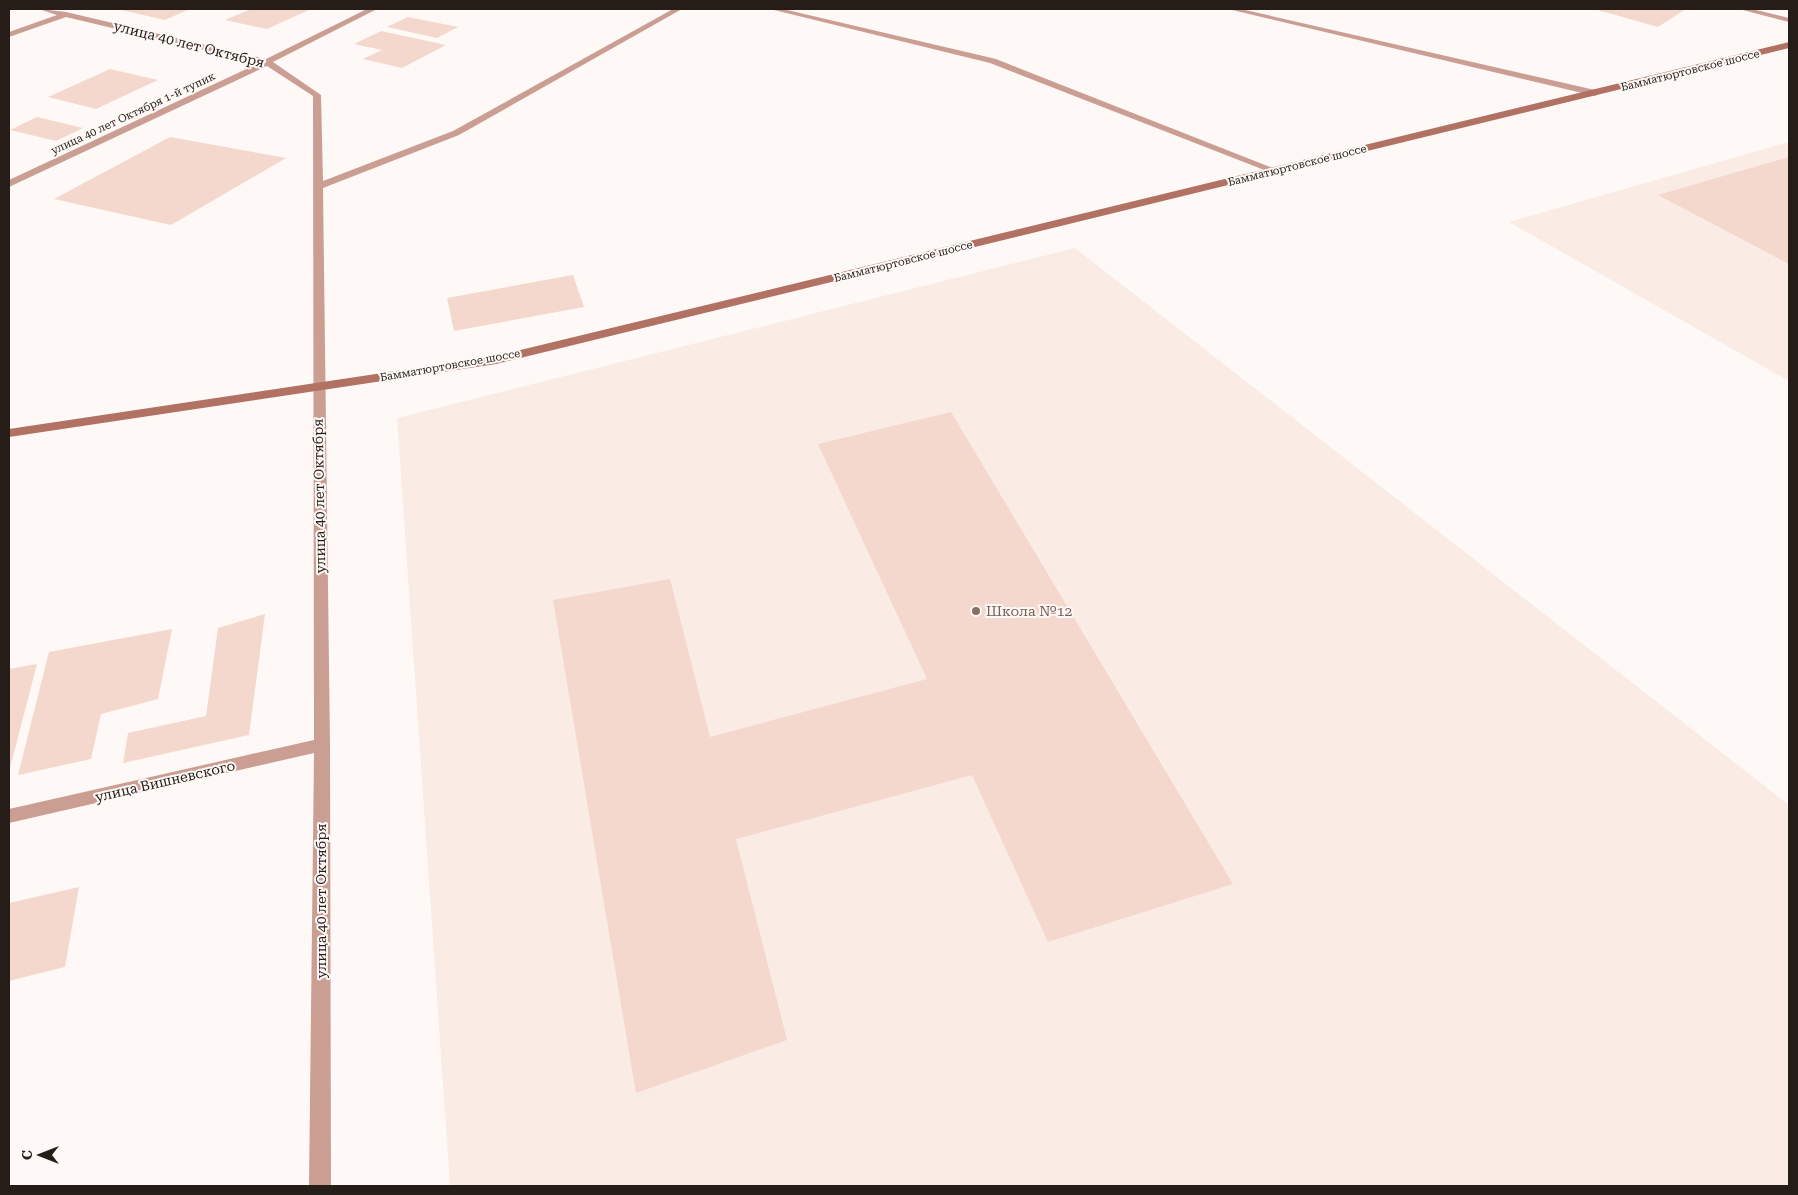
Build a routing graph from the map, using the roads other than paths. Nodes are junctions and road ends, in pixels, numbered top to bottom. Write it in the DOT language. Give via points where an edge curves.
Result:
graph roads {
  1 [pos="43,9"];
  2 [pos="79,9"];
  3 [pos="374,9"];
  4 [pos="678,9"];
  5 [pos="774,9"];
  6 [pos="1232,9"];
  7 [pos="1743,9"];
  8 [pos="66,14"];
  9 [pos="1789,20"];
  10 [pos="9,35"];
  11 [pos="1789,45"];
  12 [pos="267,62"];
  13 [pos="1595,93"];
  14 [pos="1275,171"];
  15 [pos="9,184"];
  16 [pos="317,187"];
  17 [pos="318,387"];
  18 [pos="9,433"];
  19 [pos="322,745"];
  20 [pos="9,816"];
  21 [pos="320,1186"];
  1 -- 8 [label="street, улица 40 лет Октября"];
  2 -- 8 [label="street"];
  3 -- 12 [label="street, улица 40 лет Октября 1-й тупик"];
  4 -- 16 [label="street" via="456,133"];
  5 -- 14 [label="street" via="994,61"];
  6 -- 13 [label="street"];
  7 -- 9 [label="street"];
  8 -- 10 [label="street"];
  8 -- 12 [label="street, улица 40 лет Октября"];
  11 -- 13 [label="street, Бамматюртовское шоссе"];
  12 -- 15 [label="street, улица 40 лет Октября 1-й тупик"];
  12 -- 16 [label="street, улица 40 лет Октября" via="317,95"];
  13 -- 14 [label="street, Бамматюртовское шоссе"];
  14 -- 17 [label="street, Бамматюртовское шоссе" via="496,360"];
  16 -- 17 [label="street, улица 40 лет Октября"];
  17 -- 18 [label="street, Бамматюртовское шоссе"];
  17 -- 19 [label="street, улица 40 лет Октября"];
  19 -- 20 [label="street, улица Вишневского"];
  19 -- 21 [label="street, улица 40 лет Октября"];
}
